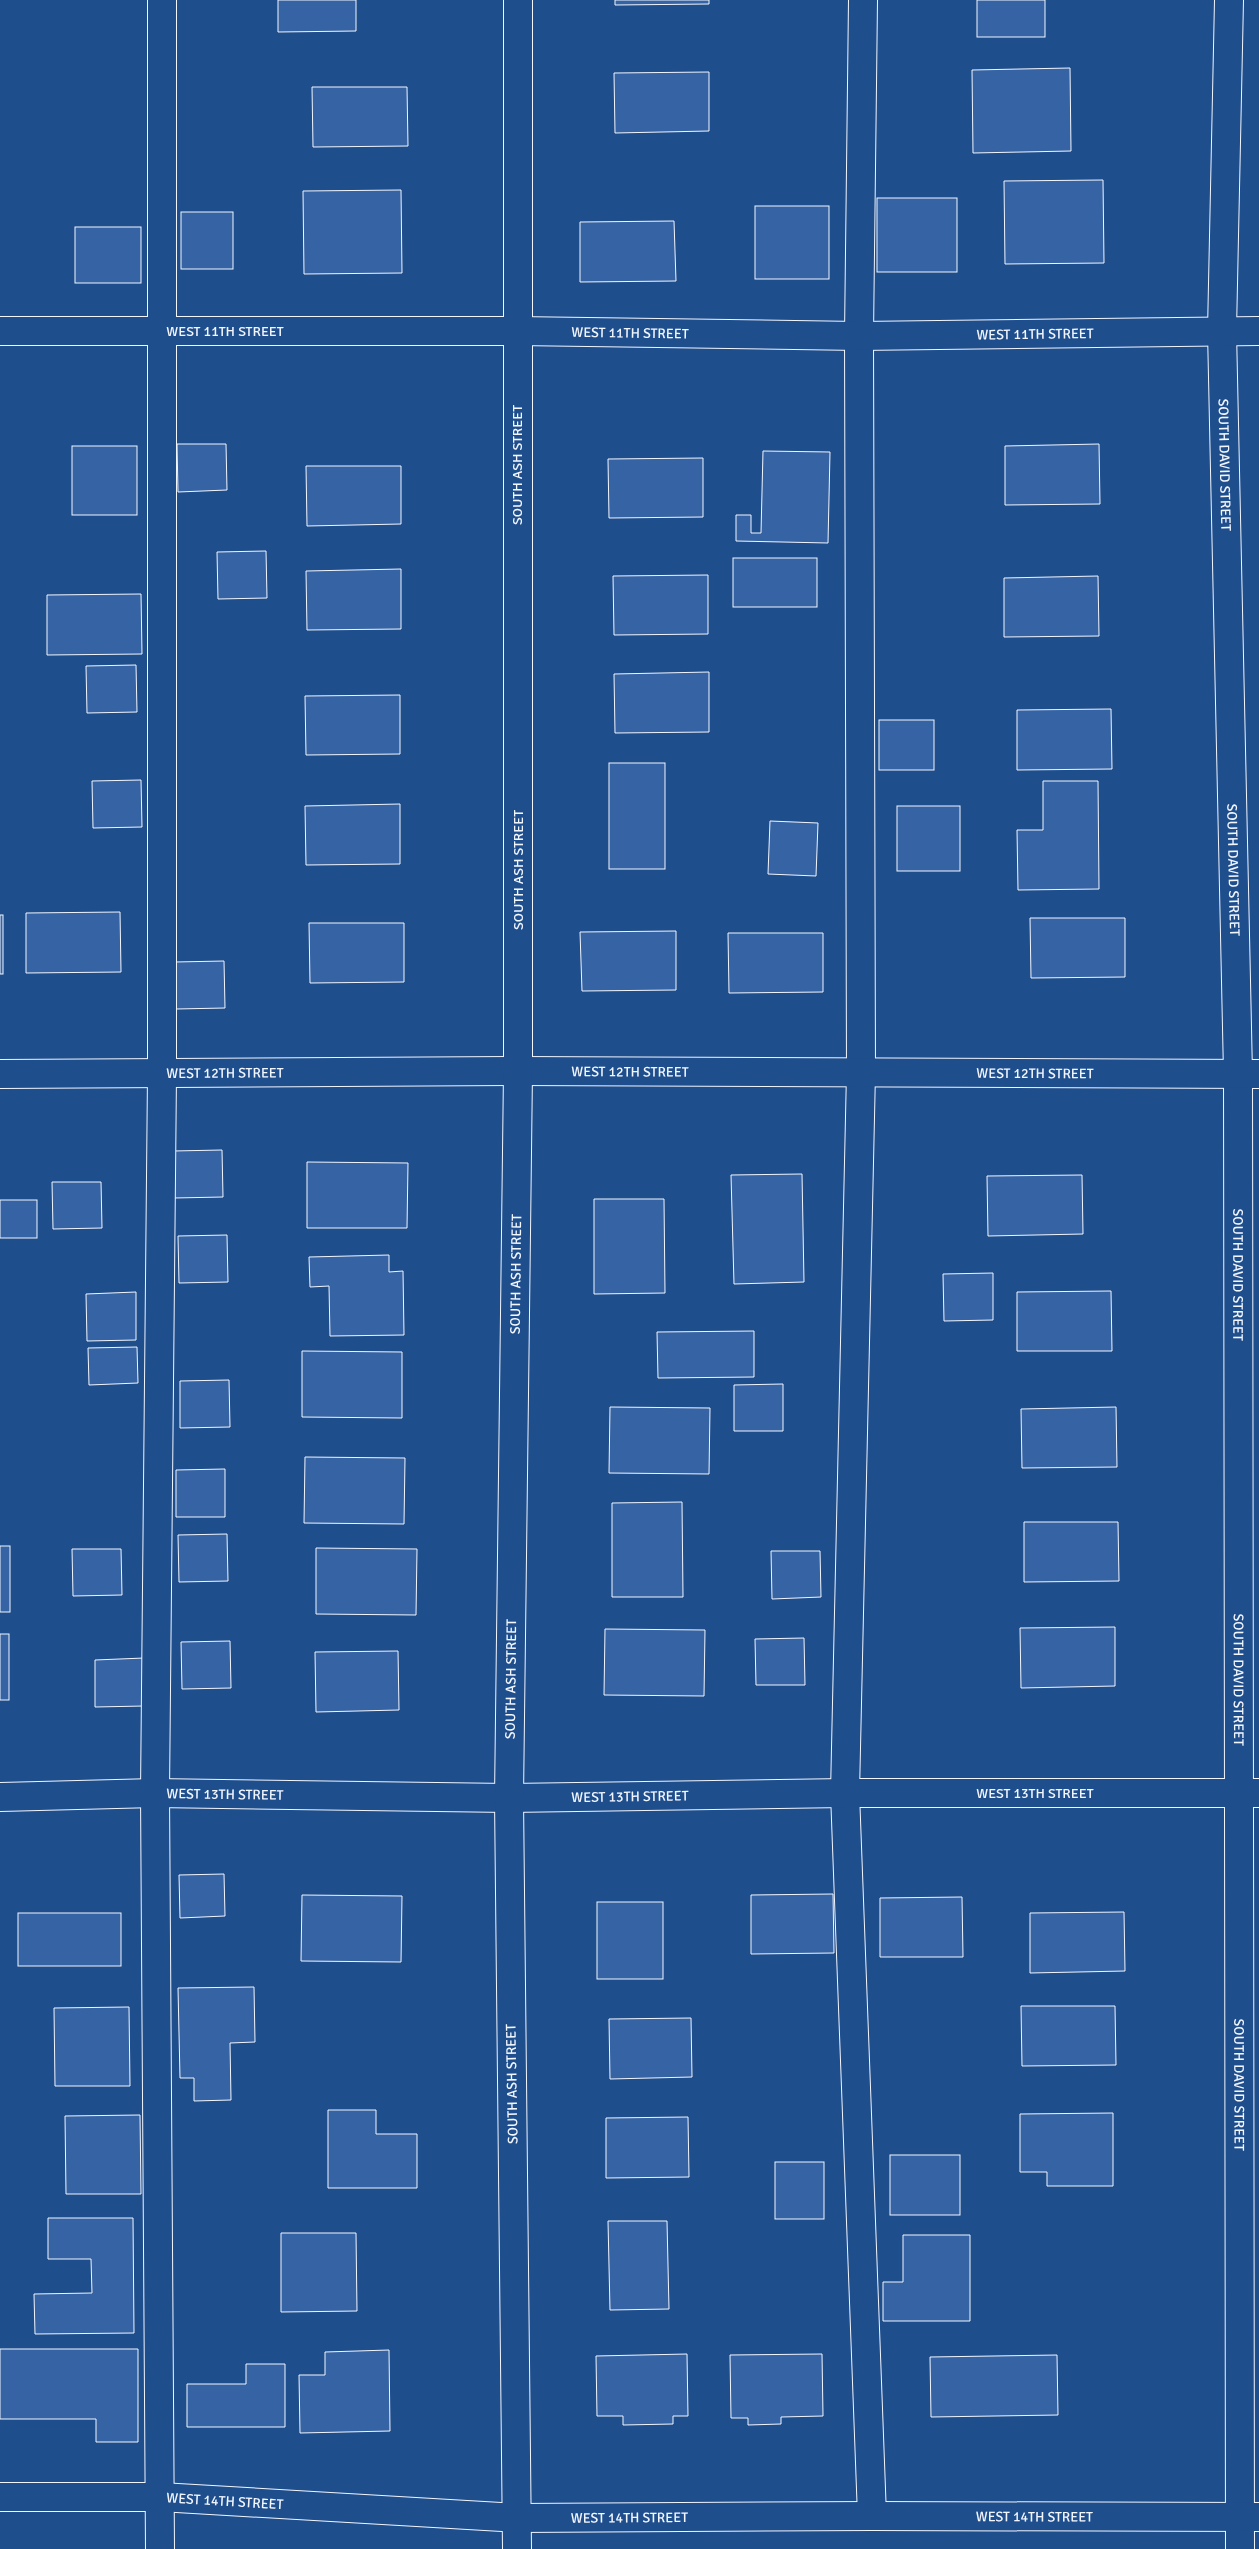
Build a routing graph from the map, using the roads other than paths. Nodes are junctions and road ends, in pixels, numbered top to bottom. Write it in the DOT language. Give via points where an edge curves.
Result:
graph roads {
  1 [pos="162,0"];
  2 [pos="518,0"];
  3 [pos="863,0"];
  4 [pos="1228,0"];
  5 [pos="161,330"];
  6 [pos="0,331"];
  7 [pos="1222,331"];
  8 [pos="1259,331"];
  9 [pos="517,332"];
  10 [pos="859,336"];
  11 [pos="518,1071"];
  12 [pos="861,1072"];
  13 [pos="0,1074"];
  14 [pos="162,1074"];
  15 [pos="1248,1074"];
  16 [pos="155,1793"];
  17 [pos="845,1793"];
  18 [pos="1248,1793"];
  19 [pos="0,1797"];
  20 [pos="509,1798"];
  21 [pos="0,2497"];
  22 [pos="160,2497"];
  23 [pos="872,2516"];
  24 [pos="1250,2517"];
  25 [pos="518,2518"];
  26 [pos="160,2549"];
  27 [pos="517,2549"];
  28 [pos="1240,2549"];
  1 -- 5 [label="street"];
  2 -- 9 [label="street, SOUTH ASH STREET"];
  3 -- 10 [label="street"];
  4 -- 7 [label="street, SOUTH DAVID STREET"];
  5 -- 6 [label="street, WEST 11TH STREET"];
  5 -- 9 [label="street, WEST 11TH STREET"];
  5 -- 14 [label="street"];
  7 -- 8 [label="street, WEST 11TH STREET"];
  7 -- 10 [label="street, WEST 11TH STREET"];
  7 -- 15 [label="street, SOUTH DAVID STREET"];
  9 -- 10 [label="street, WEST 11TH STREET"];
  9 -- 11 [label="street, SOUTH ASH STREET"];
  10 -- 12 [label="street"];
  11 -- 12 [label="street, WEST 12TH STREET"];
  11 -- 14 [label="street, WEST 12TH STREET"];
  11 -- 20 [label="street, SOUTH ASH STREET"];
  12 -- 15 [label="street, WEST 12TH STREET"];
  12 -- 17 [label="street"];
  13 -- 14 [label="street, WEST 12TH STREET"];
  14 -- 16 [label="street"];
  15 -- 18 [label="street, SOUTH DAVID STREET"];
  16 -- 19 [label="street, WEST 13TH STREET"];
  16 -- 20 [label="street, WEST 13TH STREET"];
  16 -- 22 [label="street"];
  17 -- 18 [label="street, WEST 13TH STREET"];
  17 -- 20 [label="street, WEST 13TH STREET"];
  17 -- 23 [label="street"];
  18 -- 24 [label="street, SOUTH DAVID STREET"];
  20 -- 25 [label="street, SOUTH ASH STREET"];
  21 -- 22 [label="street, WEST 14TH STREET"];
  22 -- 25 [label="street, WEST 14TH STREET"];
  22 -- 26 [label="street"];
  23 -- 24 [label="street, WEST 14TH STREET"];
  23 -- 25 [label="street, WEST 14TH STREET"];
  24 -- 28 [label="street, SOUTH DAVID STREET"];
  25 -- 27 [label="street, SOUTH ASH STREET"];
}
